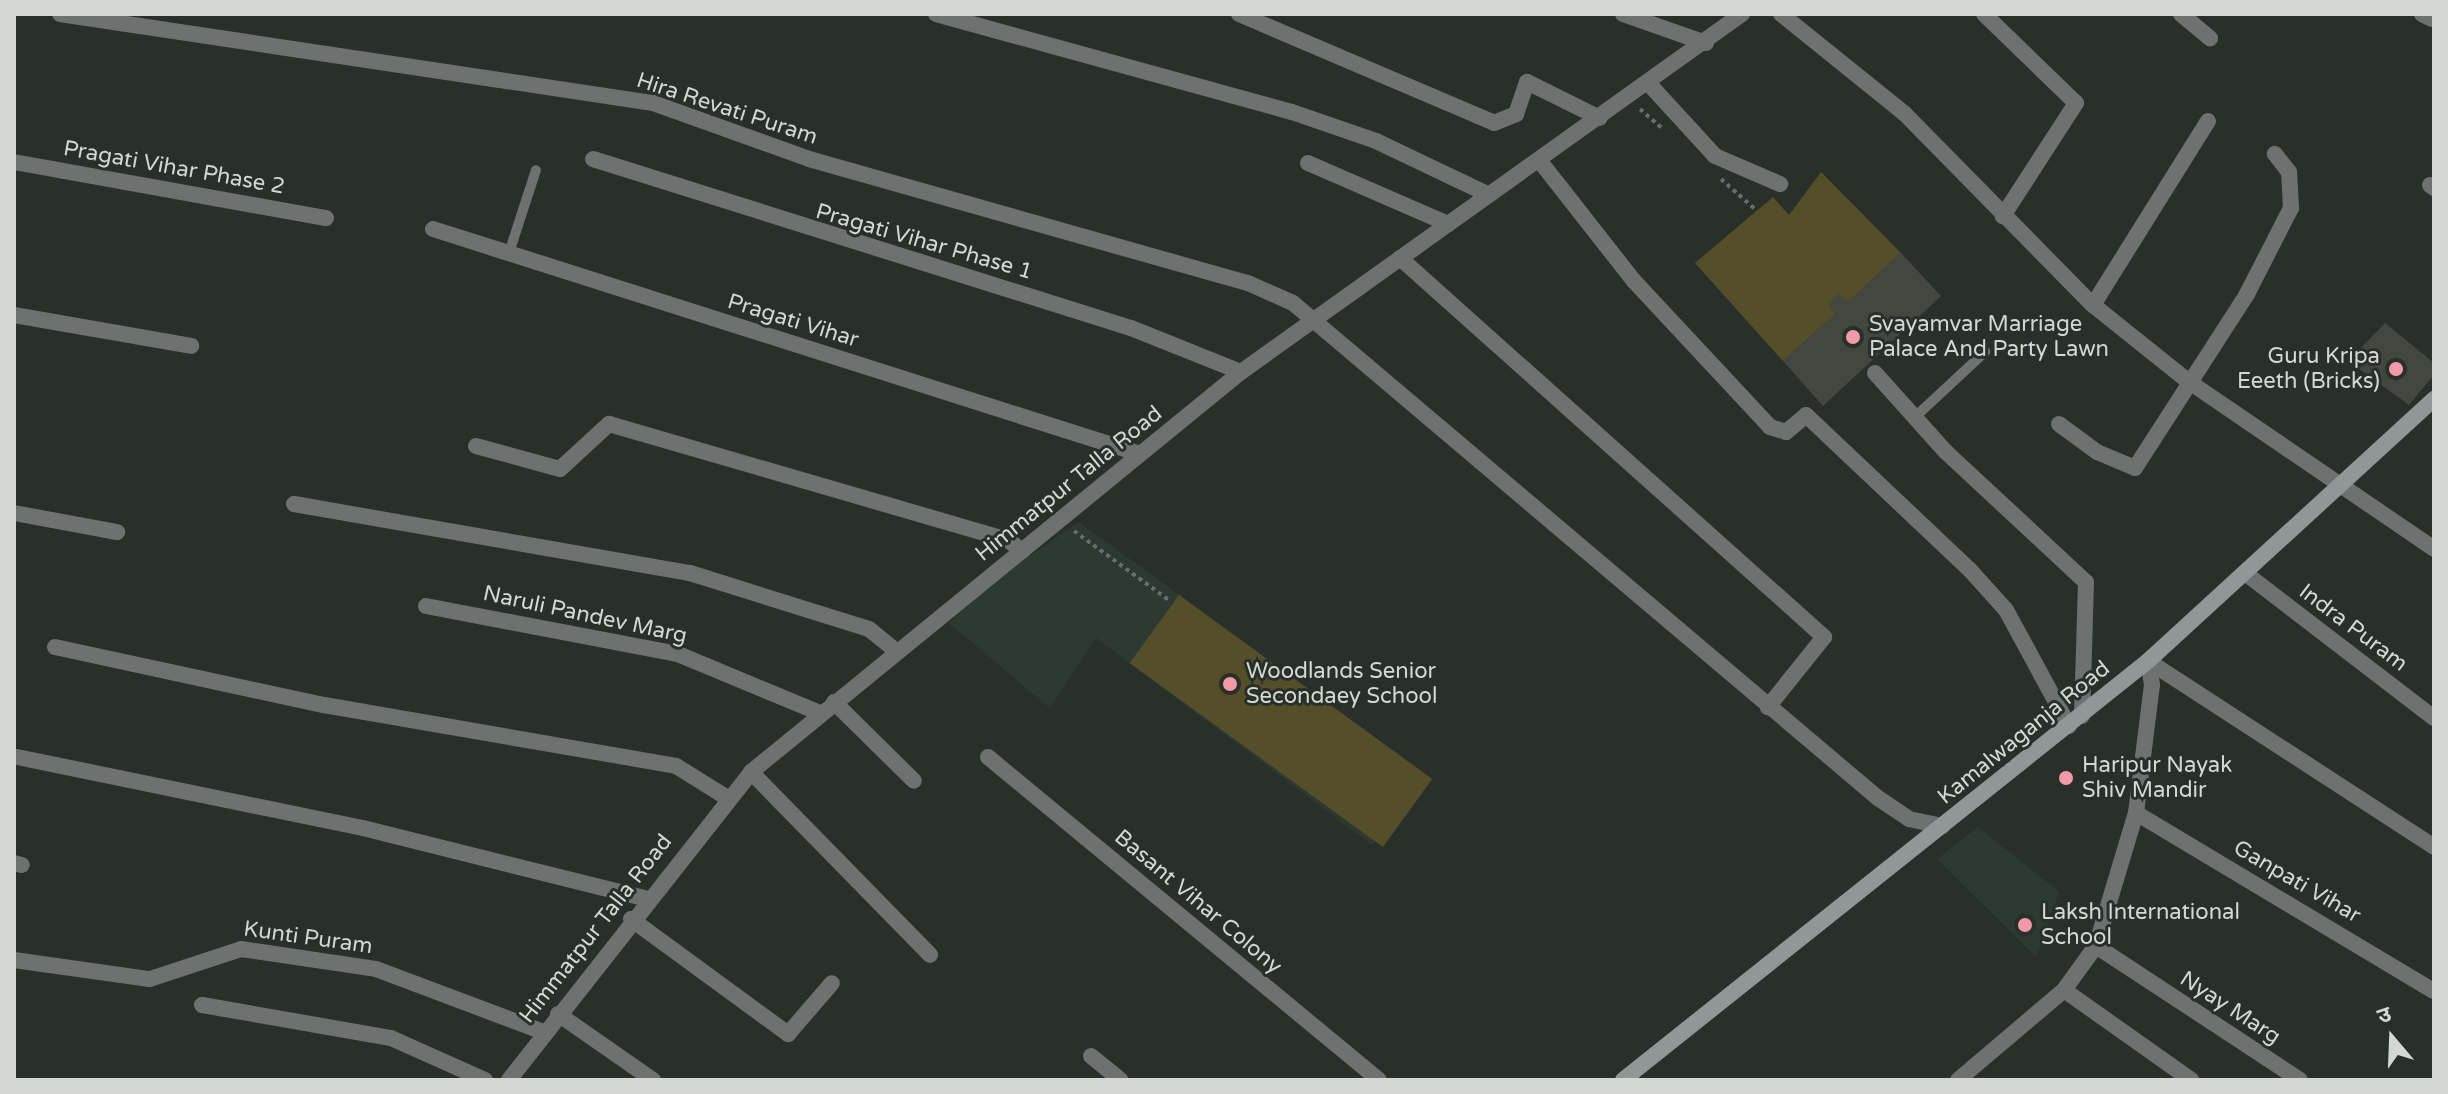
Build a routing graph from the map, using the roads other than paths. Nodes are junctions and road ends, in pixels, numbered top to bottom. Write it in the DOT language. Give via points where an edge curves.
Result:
graph roads {
  1 [pos="60,14"];
  2 [pos="936,14"];
  3 [pos="1239,14"];
  4 [pos="1623,14"];
  5 [pos="1742,14"];
  6 [pos="1781,14"];
  7 [pos="1984,14"];
  8 [pos="2181,14"];
  9 [pos="2210,38"];
  10 [pos="1706,43"];
  11 [pos="1650,85"];
  12 [pos="1600,118"];
  13 [pos="2208,121"];
  14 [pos="2275,154"];
  15 [pos="593,159"];
  16 [pos="1539,160"];
  17 [pos="14,162"];
  18 [pos="1308,163"];
  19 [pos="536,170"];
  20 [pos="1780,184"];
  21 [pos="1489,195"];
  22 [pos="2003,216"];
  23 [pos="326,218"];
  24 [pos="1448,224"];
  25 [pos="433,229"];
  26 [pos="509,253"];
  27 [pos="1400,258"];
  28 [pos="2093,305"];
  29 [pos="14,315"];
  30 [pos="1311,319"];
  31 [pos="191,346"];
  32 [pos="1985,352"];
  33 [pos="1241,372"];
  34 [pos="1875,373"];
  35 [pos="2188,381"];
  36 [pos="2434,399"];
  37 [pos="1915,417"];
  38 [pos="2059,424"];
  39 [pos="476,446"];
  40 [pos="1140,454"];
  41 [pos="2341,485"];
  42 [pos="294,504"];
  43 [pos="14,513"];
  44 [pos="117,532"];
  45 [pos="2434,549"];
  46 [pos="1022,551"];
  47 [pos="2245,573"];
  48 [pos="426,606"];
  49 [pos="55,647"];
  50 [pos="894,649"];
  51 [pos="2148,661"];
  52 [pos="834,702"];
  53 [pos="1768,707"];
  54 [pos="820,713"];
  55 [pos="2434,718"];
  56 [pos="2075,721"];
  57 [pos="17,757"];
  58 [pos="988,757"];
  59 [pos="751,772"];
  60 [pos="914,781"];
  61 [pos="726,797"];
  62 [pos="2136,813"];
  63 [pos="1942,826"];
  64 [pos="2434,847"];
  65 [pos="647,899"];
  66 [pos="631,919"];
  67 [pos="2096,946"];
  68 [pos="930,955"];
  69 [pos="14,960"];
  70 [pos="832,983"];
  71 [pos="2064,990"];
  72 [pos="2434,991"];
  73 [pos="202,1005"];
  74 [pos="558,1014"];
  75 [pos="544,1032"];
  76 [pos="1091,1056"];
  77 [pos="1968,1078"];
  78 [pos="485,1080"];
  79 [pos="509,1080"];
  80 [pos="653,1080"];
  81 [pos="1121,1080"];
  82 [pos="1379,1080"];
  83 [pos="1623,1080"];
  84 [pos="2191,1080"];
  85 [pos="2300,1080"];
  1 -- 30 [label="street, Hira Revati Puram" via="653,103 809,159 1248,283"];
  2 -- 21 [label="street" via="1292,112 1376,141"];
  3 -- 12 [label="street" via="1494,123 1516,114 1527,82"];
  4 -- 10 [label="street"];
  5 -- 10 [label="street, Himmatpur Talla Road"];
  6 -- 22 [label="street" via="1891,101"];
  7 -- 22 [label="street" via="2076,103"];
  8 -- 9 [label="street"];
  10 -- 11 [label="street, Himmatpur Talla Road"];
  11 -- 12 [label="street, Himmatpur Talla Road"];
  11 -- 20 [label="street" via="1715,156"];
  12 -- 16 [label="street, Himmatpur Talla Road"];
  13 -- 28 [label="street"];
  14 -- 35 [label="street" via="2289,172 2291,208 2247,294"];
  15 -- 33 [label="street, Pragati Vihar Phase 1" via="1131,328"];
  16 -- 21 [label="street, Himmatpur Talla Road"];
  16 -- 56 [label="street" via="1634,281 1770,427 1786,432 1806,415 1970,570 2006,610"];
  17 -- 23 [label="street, Pragati Vihar Phase 2"];
  18 -- 24 [label="street"];
  19 -- 26 [label="lane"];
  21 -- 24 [label="street, Himmatpur Talla Road"];
  22 -- 28 [label="street"];
  24 -- 27 [label="street, Himmatpur Talla Road"];
  25 -- 26 [label="street, Pragati Vihar"];
  26 -- 40 [label="street, Pragati Vihar"];
  27 -- 30 [label="street, Himmatpur Talla Road"];
  27 -- 53 [label="street" via="1824,637"];
  28 -- 35 [label="street"];
  29 -- 31 [label="street"];
  30 -- 33 [label="street, Himmatpur Talla Road"];
  30 -- 53 [label="street, Hira Revati Puram"];
  32 -- 37 [label="lane"];
  33 -- 40 [label="street, Himmatpur Talla Road"];
  34 -- 37 [label="street"];
  35 -- 38 [label="street" via="2135,468 2097,452"];
  35 -- 41 [label="street"];
  36 -- 41 [label="main road, Kamalwaganja Road"];
  37 -- 56 [label="street" via="2086,582"];
  39 -- 46 [label="street" via="554,470 609,424 1008,540"];
  40 -- 46 [label="street, Himmatpur Talla Road"];
  41 -- 45 [label="street"];
  41 -- 47 [label="main road, Kamalwaganja Road"];
  42 -- 50 [label="street" via="690,573 869,629"];
  43 -- 44 [label="street"];
  46 -- 50 [label="street, Himmatpur Talla Road"];
  47 -- 51 [label="main road, Kamalwaganja Road"];
  47 -- 55 [label="street, Indra Puram"];
  48 -- 54 [label="street, Naruli Pandev Marg" via="678,654"];
  49 -- 61 [label="street" via="324,705 676,766"];
  50 -- 52 [label="street, Himmatpur Talla Road"];
  51 -- 56 [label="main road, Kamalwaganja Road"];
  51 -- 62 [label="street" via="2152,685"];
  51 -- 64 [label="street"];
  52 -- 54 [label="street, Himmatpur Talla Road"];
  52 -- 60 [label="street"];
  53 -- 63 [label="street, Hira Revati Puram" via="1878,798 1909,819"];
  54 -- 59 [label="street, Himmatpur Talla Road"];
  56 -- 63 [label="main road, Kamalwaganja Road"];
  57 -- 65 [label="street" via="349,825"];
  58 -- 82 [label="street, Basant Vihar Colony"];
  59 -- 61 [label="street, Himmatpur Talla Road"];
  59 -- 68 [label="street"];
  61 -- 65 [label="street, Himmatpur Talla Road"];
  62 -- 67 [label="street"];
  62 -- 72 [label="street, Ganpati Vihar"];
  63 -- 83 [label="main road, Kamalwaganja Road"];
  65 -- 66 [label="street, Himmatpur Talla Road"];
  66 -- 70 [label="street" via="788,1034"];
  66 -- 74 [label="street, Himmatpur Talla Road"];
  67 -- 71 [label="street"];
  67 -- 85 [label="street, Nyay Marg"];
  69 -- 75 [label="street, Kunti Puram" via="150,979 241,949 376,969"];
  71 -- 77 [label="street"];
  71 -- 84 [label="street"];
  73 -- 78 [label="street" via="391,1038"];
  74 -- 75 [label="street, Himmatpur Talla Road"];
  74 -- 80 [label="street"];
  75 -- 79 [label="street, Himmatpur Talla Road"];
  76 -- 81 [label="street"];
}
